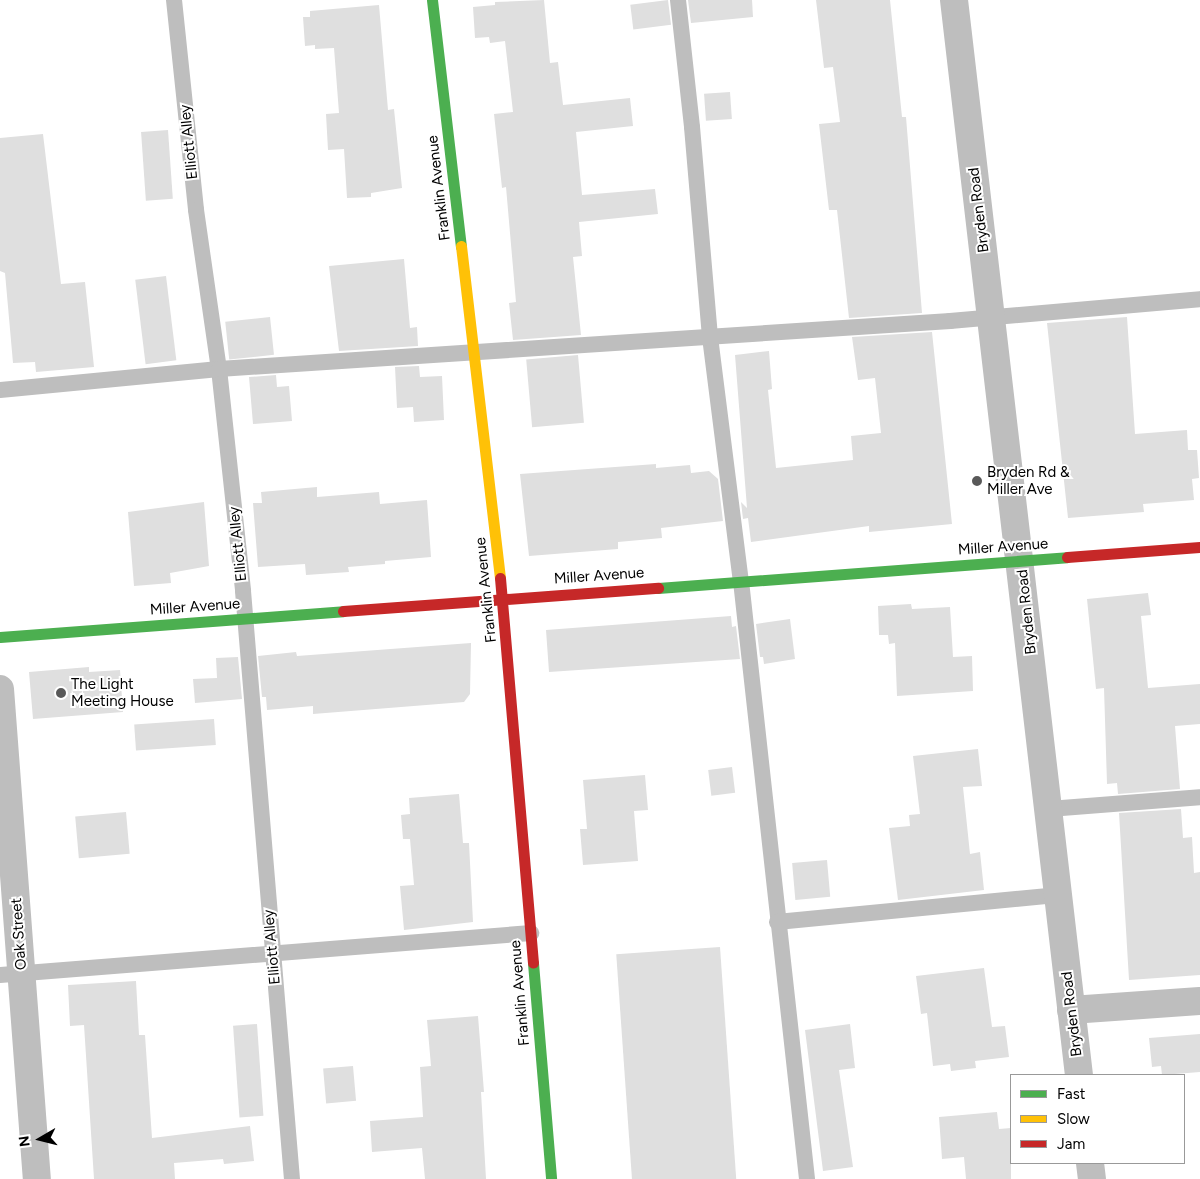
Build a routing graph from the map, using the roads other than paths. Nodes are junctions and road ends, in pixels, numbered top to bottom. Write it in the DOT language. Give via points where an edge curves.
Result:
graph roads {
  1 [pos="174,0"];
  2 [pos="432,0"];
  3 [pos="678,0"];
  4 [pos="954,0"];
  5 [pos="1200,299"];
  6 [pos="992,318"];
  7 [pos="710,338"];
  8 [pos="474,354"];
  9 [pos="219,369"];
  10 [pos="0,390"];
  11 [pos="1200,547"];
  12 [pos="1021,561"];
  13 [pos="741,581"];
  14 [pos="502,598"];
  15 [pos="246,618"];
  16 [pos="0,637"];
  17 [pos="0,689"];
  18 [pos="1200,797"];
  19 [pos="1049,809"];
  20 [pos="1059,895"];
  21 [pos="777,922"];
  22 [pos="531,933"];
  23 [pos="273,956"];
  24 [pos="11,975"];
  25 [pos="1200,1000"];
  26 [pos="1072,1010"];
  27 [pos="1079,1074"];
  28 [pos="1090,1164"];
  29 [pos="37,1179"];
  30 [pos="292,1179"];
  31 [pos="551,1179"];
  32 [pos="807,1179"];
  33 [pos="1092,1179"];
  1 -- 9 [label="lane, Elliott Alley" via="196,210"];
  2 -- 8 [label="street, Franklin Avenue"];
  3 -- 7 [label="lane"];
  4 -- 6 [label="street, Bryden Road"];
  5 -- 6 [label="lane"];
  6 -- 7 [label="lane"];
  6 -- 12 [label="street, Bryden Road"];
  7 -- 8 [label="lane"];
  7 -- 13 [label="lane"];
  8 -- 9 [label="lane"];
  8 -- 14 [label="street, Franklin Avenue"];
  9 -- 10 [label="lane"];
  9 -- 15 [label="lane, Elliott Alley"];
  11 -- 12 [label="street, Miller Avenue"];
  12 -- 13 [label="street, Miller Avenue"];
  12 -- 19 [label="street, Bryden Road"];
  13 -- 14 [label="street, Miller Avenue"];
  13 -- 21 [label="lane"];
  14 -- 15 [label="street, Miller Avenue"];
  14 -- 22 [label="street, Franklin Avenue"];
  15 -- 16 [label="street, Miller Avenue"];
  15 -- 23 [label="lane, Elliott Alley"];
  17 -- 24 [label="street, Oak Street"];
  18 -- 19 [label="lane"];
  19 -- 20 [label="street, Bryden Road"];
  20 -- 21 [label="lane"];
  20 -- 26 [label="street, Bryden Road"];
  21 -- 32 [label="lane"];
  22 -- 23 [label="lane"];
  22 -- 31 [label="street, Franklin Avenue"];
  23 -- 24 [label="lane"];
  23 -- 30 [label="lane, Elliott Alley"];
  24 -- 29 [label="street, Oak Street"];
  25 -- 26 [label="street"];
  26 -- 27 [label="street, Bryden Road"];
  28 -- 33 [label="street"];
}
